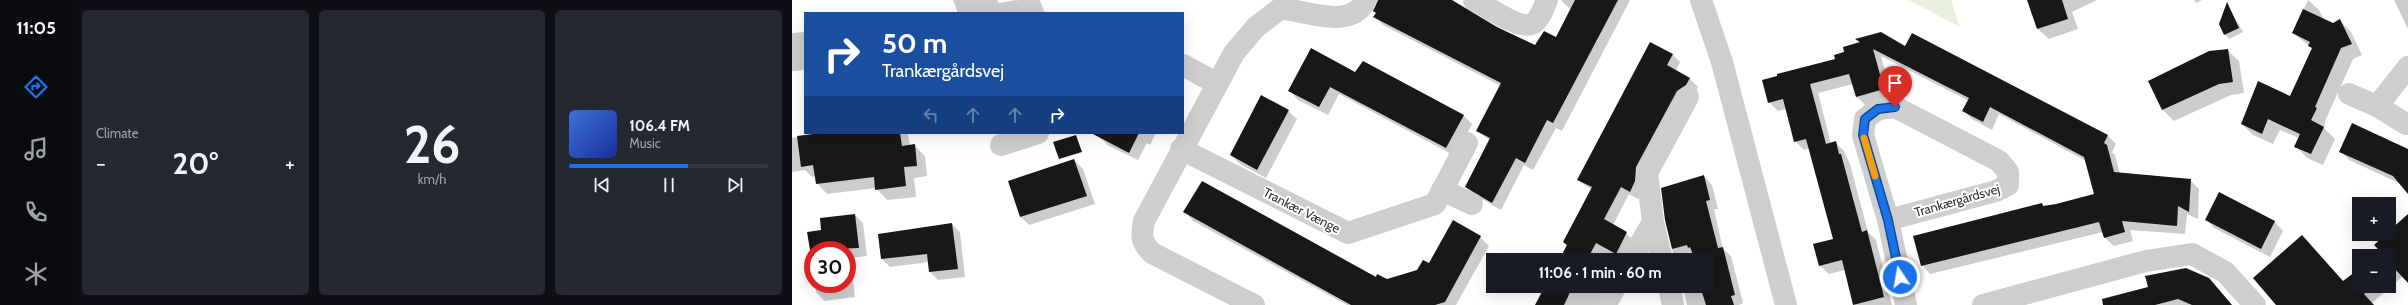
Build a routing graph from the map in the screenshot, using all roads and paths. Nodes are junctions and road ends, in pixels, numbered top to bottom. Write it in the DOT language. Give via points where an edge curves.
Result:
graph roads {
  1 [pos="1028,0"];
  2 [pos="1366,0"];
  3 [pos="1474,0"];
  4 [pos="1547,0"];
  5 [pos="1701,0"];
  6 [pos="1278,4"];
  7 [pos="1033,12"];
  8 [pos="1184,66"];
  9 [pos="2408,67"];
  10 [pos="1216,83"];
  11 [pos="2349,94"];
  12 [pos="1688,97"];
  13 [pos="2377,106"];
  14 [pos="2406,124"];
  15 [pos="1035,134"];
  16 [pos="1467,143"];
  17 [pos="1001,145"];
  18 [pos="1181,149"];
  19 [pos="1442,190"];
  20 [pos="1472,204"];
  21 [pos="1888,220"];
  22 [pos="1653,222"];
  23 [pos="1635,253"];
  24 [pos="1660,253"];
  25 [pos="1612,293"];
  26 [pos="1670,293"];
  27 [pos="2053,296"];
  28 [pos="1254,305"];
  29 [pos="1605,305"];
  30 [pos="1673,305"];
  31 [pos="1786,305"];
  32 [pos="1906,305"];
  33 [pos="1983,305"];
  34 [pos="2255,305"];
  1 -- 7 [label="street"];
  2 -- 6 [label="street" via="1354,14 1341,18"];
  3 -- 4 [label="street" via="1520,25 1532,24 1539,17"];
  5 -- 31 [label="street" via="1722,62"];
  6 -- 10 [label="street" via="1242,41"];
  8 -- 10 [label="street"];
  9 -- 13 [label="street"];
  10 -- 18 [label="street"];
  11 -- 13 [label="street"];
  12 -- 22 [label="street" via="1647,173"];
  13 -- 14 [label="street"];
  15 -- 17 [label="street"];
  16 -- 19 [label="street, Trankær Vænge"];
  18 -- 19 [label="street, Trankær Vænge" via="1348,233 1435,204"];
  18 -- 28 [label="street" via="1144,221 1141,237 1145,246 1152,253"];
  19 -- 20 [label="street"];
  21 -- 21 [label="street, Trankærgårdsvej" via="1863,135 1865,119 1878,109 1895,107 1999,161 2008,172 2008,185 1996,191"];
  21 -- 32 [label="street, Trankærgårdsvej"];
  22 -- 23 [label="street"];
  22 -- 24 [label="street"];
  25 -- 29 [label="street"];
  26 -- 30 [label="street"];
  27 -- 33 [label="street"];
  27 -- 34 [label="street" via="2146,261 2192,254 2224,272"];
}
